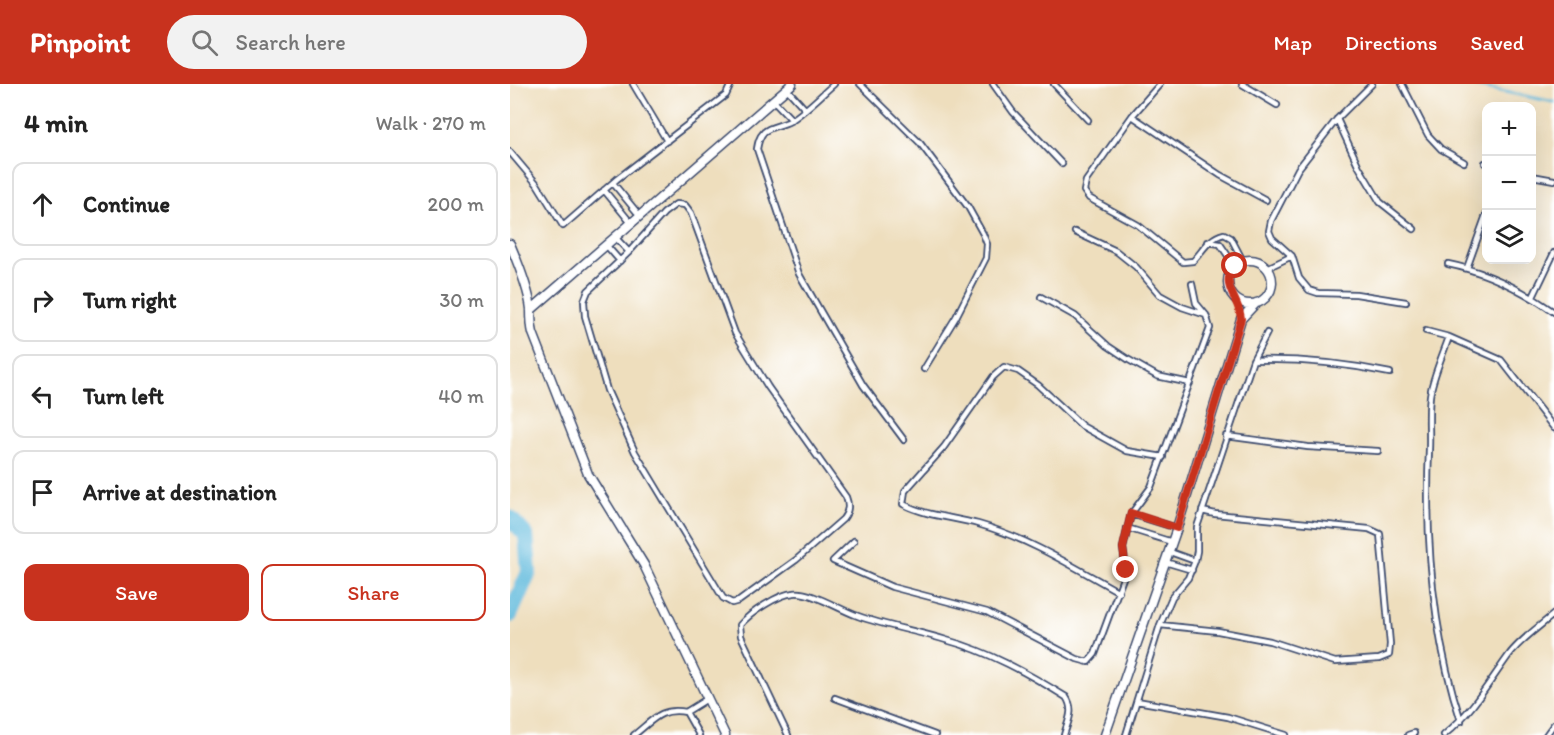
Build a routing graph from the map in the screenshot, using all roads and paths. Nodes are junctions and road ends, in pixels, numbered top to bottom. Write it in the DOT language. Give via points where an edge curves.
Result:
graph roads {
  1 [pos="633,84"];
  2 [pos="731,84"];
  3 [pos="834,84"];
  4 [pos="860,84"];
  5 [pos="993,84"];
  6 [pos="1054,84"];
  7 [pos="1160,84"];
  8 [pos="1242,84"];
  9 [pos="1372,84"];
  10 [pos="1402,84"];
  11 [pos="789,86"];
  12 [pos="773,100"];
  13 [pos="1277,105"];
  14 [pos="805,109"];
  15 [pos="1132,116"];
  16 [pos="1337,119"];
  17 [pos="792,120"];
  18 [pos="1088,120"];
  19 [pos="667,141"];
  20 [pos="510,152"];
  21 [pos="1464,162"];
  22 [pos="1062,164"];
  23 [pos="1536,177"];
  24 [pos="1554,180"];
  25 [pos="613,183"];
  26 [pos="604,190"];
  27 [pos="1266,200"];
  28 [pos="640,216"];
  29 [pos="631,223"];
  30 [pos="1482,226"];
  31 [pos="1414,229"];
  32 [pos="1075,232"];
  33 [pos="615,237"];
  34 [pos="1208,242"];
  35 [pos="510,244"];
  36 [pos="606,245"];
  37 [pos="629,252"];
  38 [pos="1554,253"];
  39 [pos="1292,256"];
  40 [pos="620,261"];
  41 [pos="1239,263"];
  42 [pos="1448,264"];
  43 [pos="1267,268"];
  44 [pos="1467,268"];
  45 [pos="1192,284"];
  46 [pos="1041,297"];
  47 [pos="1533,297"];
  48 [pos="1235,298"];
  49 [pos="1406,302"];
  50 [pos="1256,303"];
  51 [pos="531,310"];
  52 [pos="1554,312"];
  53 [pos="1206,315"];
  54 [pos="1241,319"];
  55 [pos="1425,332"];
  56 [pos="1267,333"];
  57 [pos="1449,338"];
  58 [pos="1253,360"];
  59 [pos="924,369"];
  60 [pos="1390,373"];
  61 [pos="1190,383"];
  62 [pos="1554,428"];
  63 [pos="1226,436"];
  64 [pos="904,440"];
  65 [pos="1378,451"];
  66 [pos="1163,457"];
  67 [pos="1202,511"];
  68 [pos="1131,513"];
  69 [pos="1127,528"];
  70 [pos="1177,528"];
  71 [pos="854,541"];
  72 [pos="1172,542"];
  73 [pos="1169,552"];
  74 [pos="1195,561"];
  75 [pos="1165,562"];
  76 [pos="1192,570"];
  77 [pos="1119,592"];
  78 [pos="1554,614"];
  79 [pos="1160,626"];
  80 [pos="835,698"];
  81 [pos="707,699"];
  82 [pos="1137,701"];
  83 [pos="686,712"];
  84 [pos="1461,721"];
  85 [pos="1554,724"];
  86 [pos="1414,733"];
  87 [pos="634,735"];
  88 [pos="699,735"];
  89 [pos="725,735"];
  90 [pos="788,735"];
  91 [pos="934,735"];
  92 [pos="1064,735"];
  93 [pos="1106,735"];
  94 [pos="1126,735"];
  95 [pos="1286,735"];
  96 [pos="1408,735"];
  97 [pos="1444,735"];
  98 [pos="1546,735"];
  1 -- 19 [label="lane"];
  2 -- 19 [label="lane" via="726,95"];
  3 -- 14 [label="lane"];
  4 -- 59 [label="lane" via="920,143 968,207 987,244 986,258"];
  5 -- 22 [label="lane"];
  6 -- 18 [label="lane"];
  7 -- 15 [label="lane"];
  8 -- 13 [label="lane"];
  9 -- 16 [label="lane"];
  10 -- 21 [label="lane" via="1428,135 1441,149"];
  11 -- 12 [label="street"];
  11 -- 14 [label="lane"];
  12 -- 17 [label="lane"];
  12 -- 28 [label="street"];
  14 -- 17 [label="lane"];
  15 -- 27 [label="lane" via="1220,175"];
  15 -- 34 [label="lane" via="1086,181 1086,195 1138,225 1183,262 1193,261"];
  16 -- 31 [label="lane" via="1380,202"];
  16 -- 39 [label="lane" via="1298,169 1269,226 1272,238"];
  17 -- 64 [label="lane" via="768,128 758,141 757,150 799,274 863,385"];
  19 -- 25 [label="lane"];
  20 -- 26 [label="lane" via="537,184 563,226"];
  23 -- 24 [label="lane"];
  25 -- 26 [label="lane"];
  25 -- 28 [label="lane"];
  26 -- 29 [label="lane"];
  28 -- 29 [label="street"];
  29 -- 33 [label="street"];
  30 -- 44 [label="lane"];
  32 -- 53 [label="lane" via="1116,251 1160,295 1182,308"];
  33 -- 36 [label="street"];
  33 -- 37 [label="lane"];
  34 -- 41 [label="lane" via="1220,244"];
  34 -- 41 [label="lane" via="1220,235 1228,236 1234,242"];
  35 -- 51 [label="street"];
  36 -- 40 [label="lane"];
  36 -- 51 [label="street"];
  37 -- 40 [label="lane"];
  37 -- 40 [label="lane" via="664,213 676,204 685,205 735,333 849,504 843,519 796,560 738,602 723,598 635,452 607,390 584,301 588,291"];
  38 -- 47 [label="lane"];
  39 -- 43 [label="lane"];
  39 -- 49 [label="lane" via="1299,278 1309,290"];
  41 -- 43 [label="street" via="1256,261"];
  41 -- 48 [label="street" via="1228,280"];
  42 -- 44 [label="lane"];
  43 -- 50 [label="street" via="1271,288"];
  44 -- 47 [label="lane"];
  45 -- 53 [label="lane" via="1196,303"];
  46 -- 61 [label="lane" via="1075,316 1108,346 1157,376"];
  47 -- 52 [label="lane"];
  48 -- 50 [label="street"];
  48 -- 54 [label="street"];
  50 -- 54 [label="street"];
  51 -- 81 [label="street" via="532,333 588,474 644,565"];
  53 -- 61 [label="lane" via="1210,328"];
  54 -- 70 [label="street"];
  55 -- 57 [label="lane"];
  56 -- 58 [label="lane"];
  57 -- 62 [label="lane" via="1501,360"];
  57 -- 84 [label="lane" via="1431,390 1427,502 1431,578 1441,645"];
  58 -- 60 [label="lane" via="1322,361"];
  58 -- 63 [label="lane"];
  61 -- 66 [label="lane"];
  63 -- 65 [label="lane"];
  63 -- 67 [label="lane"];
  66 -- 68 [label="lane" via="1150,487"];
  66 -- 77 [label="lane" via="1127,451 1082,426 1038,385 1018,371 1004,367 944,447 905,491 903,504 916,511 978,524 1028,543"];
  67 -- 74 [label="lane"];
  67 -- 79 [label="lane" via="1369,529 1380,534 1389,655 1335,662 1270,641"];
  68 -- 69 [label="lane"];
  68 -- 70 [label="lane"];
  69 -- 72 [label="lane"];
  69 -- 77 [label="lane" via="1123,548 1126,570"];
  70 -- 72 [label="street"];
  71 -- 77 [label="lane" via="833,561 892,587 987,612 1088,662 1095,654"];
  72 -- 73 [label="street"];
  73 -- 74 [label="lane"];
  73 -- 75 [label="street"];
  74 -- 76 [label="lane"];
  75 -- 76 [label="lane"];
  75 -- 93 [label="street"];
  76 -- 79 [label="lane" via="1172,597"];
  78 -- 84 [label="lane" via="1510,653"];
  79 -- 82 [label="lane"];
  80 -- 91 [label="lane"];
  81 -- 83 [label="lane"];
  81 -- 89 [label="street"];
  82 -- 94 [label="lane"];
  82 -- 95 [label="lane" via="1228,717"];
  83 -- 87 [label="lane" via="665,711"];
  83 -- 88 [label="lane"];
  84 -- 97 [label="lane"];
  85 -- 98 [label="lane"];
  86 -- 96 [label="lane"];
  90 -- 92 [label="lane" via="741,636 740,625 747,616 783,595 796,592 857,616 948,640 1005,662 1066,697 1071,713"];
}
